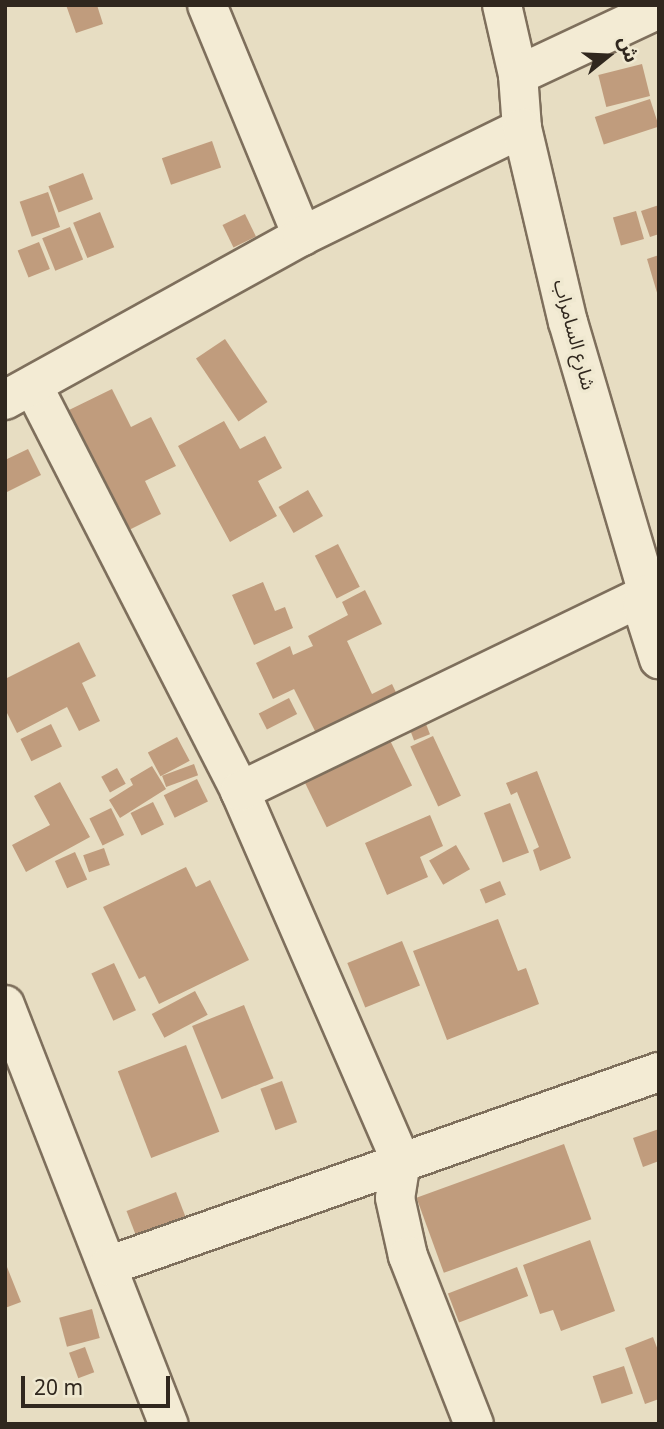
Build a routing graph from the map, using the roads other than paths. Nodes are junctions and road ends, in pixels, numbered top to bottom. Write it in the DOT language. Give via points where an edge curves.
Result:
graph roads {
  1 [pos="207,5"];
  2 [pos="502,5"];
  3 [pos="659,9"];
  4 [pos="518,75"];
  5 [pos="522,128"];
  6 [pos="302,236"];
  7 [pos="19,393"];
  8 [pos="650,599"];
  9 [pos="659,659"];
  10 [pos="240,791"];
  11 [pos="5,1005"];
  12 [pos="659,1072"];
  13 [pos="401,1161"];
  14 [pos="108,1266"];
  15 [pos="168,1424"];
  16 [pos="474,1424"];
  1 -- 6 [label="street"];
  2 -- 4 [label="street, شارع السامراب"];
  3 -- 4 [label="street"];
  4 -- 5 [label="street, شارع السامراب"];
  5 -- 6 [label="street"];
  5 -- 8 [label="street, شارع السامراب" via="568,322"];
  6 -- 7 [label="street"];
  7 -- 10 [label="street"];
  8 -- 9 [label="street, شارع السامراب"];
  8 -- 10 [label="street"];
  10 -- 13 [label="street"];
  11 -- 14 [label="street"];
  12 -- 13 [label="street"];
  13 -- 14 [label="street"];
  13 -- 16 [label="street" via="395,1198 408,1256"];
  14 -- 15 [label="street"];
}
